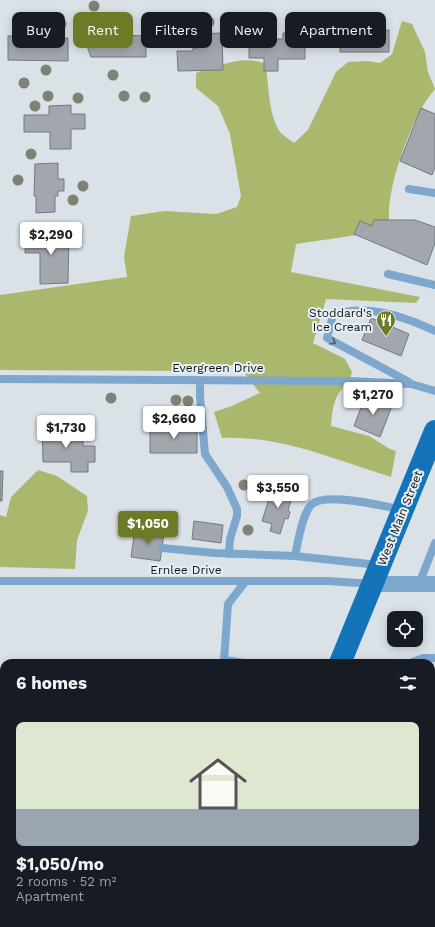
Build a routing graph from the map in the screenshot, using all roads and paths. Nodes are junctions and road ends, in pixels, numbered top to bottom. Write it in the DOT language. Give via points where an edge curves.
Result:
graph roads {
  1 [pos="409,189"];
  2 [pos="435,192"];
  3 [pos="388,274"];
  4 [pos="435,285"];
  5 [pos="435,331"];
  6 [pos="0,379"];
  7 [pos="200,380"];
  8 [pos="411,384"];
  9 [pos="435,391"];
  10 [pos="435,431"];
  11 [pos="403,511"];
  12 [pos="162,548"];
  13 [pos="434,548"];
  14 [pos="229,554"];
  15 [pos="295,556"];
  16 [pos="377,575"];
  17 [pos="0,581"];
  18 [pos="245,582"];
  19 [pos="419,584"];
  20 [pos="435,584"];
  21 [pos="435,658"];
  22 [pos="224,659"];
  23 [pos="342,659"];
  24 [pos="420,659"];
  1 -- 2 [label="lane"];
  3 -- 4 [label="lane"];
  5 -- 8 [label="lane, one-way" via="395,315 360,311 332,315 327,338"];
  6 -- 7 [label="lane, Evergreen Drive"];
  7 -- 8 [label="lane, Evergreen Drive"];
  7 -- 14 [label="lane" via="205,454 227,487 237,509"];
  8 -- 9 [label="lane, Evergreen Drive"];
  10 -- 11 [label="main road, West Main Street"];
  11 -- 15 [label="lane" via="368,502 347,500 326,500 312,504 305,514"];
  11 -- 16 [label="main road, West Main Street"];
  12 -- 14 [label="lane"];
  13 -- 19 [label="lane"];
  14 -- 15 [label="lane"];
  15 -- 16 [label="lane"];
  16 -- 18 [label="lane, Ernlee Drive" via="328,581"];
  16 -- 19 [label="street"];
  16 -- 23 [label="main road, West Main Street"];
  17 -- 18 [label="lane, Ernlee Drive"];
  18 -- 22 [label="lane" via="228,604"];
  19 -- 20 [label="street"];
  21 -- 24 [label="lane"];
}
